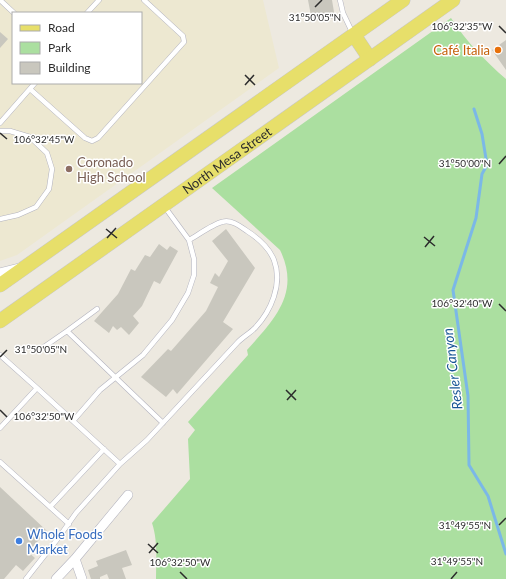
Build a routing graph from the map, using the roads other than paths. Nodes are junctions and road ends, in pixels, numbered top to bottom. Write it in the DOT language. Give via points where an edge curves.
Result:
graph roads {
  1 [pos="0,0"];
  2 [pos="99,0"];
  3 [pos="144,0"];
  4 [pos="340,0"];
  5 [pos="403,0"];
  6 [pos="453,0"];
  7 [pos="13,12"];
  8 [pos="88,12"];
  9 [pos="354,35"];
  10 [pos="370,59"];
  11 [pos="34,84"];
  12 [pos="30,89"];
  13 [pos="0,123"];
  14 [pos="0,130"];
  15 [pos="163,205"];
  16 [pos="0,219"];
  17 [pos="189,240"];
  18 [pos="26,266"];
  19 [pos="0,273"];
  20 [pos="0,285"];
  21 [pos="97,309"];
  22 [pos="0,321"];
  23 [pos="67,332"];
  24 [pos="38,351"];
  25 [pos="0,355"];
  26 [pos="115,378"];
  27 [pos="37,388"];
  28 [pos="73,421"];
  29 [pos="2,423"];
  30 [pos="163,423"];
  31 [pos="0,428"];
  32 [pos="104,449"];
  33 [pos="0,462"];
  34 [pos="120,464"];
  35 [pos="128,495"];
  36 [pos="50,507"];
  37 [pos="69,524"];
  38 [pos="75,559"];
  39 [pos="26,579"];
  40 [pos="56,579"];
  41 [pos="82,579"];
  1 -- 7 [label="lane"];
  2 -- 8 [label="lane"];
  3 -- 12 [label="lane" via="183,36 184,42 98,138 92,141 85,138"];
  4 -- 9 [label="lane" via="348,26"];
  5 -- 9 [label="main road"];
  6 -- 10 [label="main road, North Mesa Street"];
  9 -- 10 [label="main road"];
  9 -- 18 [label="main road"];
  10 -- 15 [label="main road, North Mesa Street"];
  11 -- 12 [label="lane"];
  12 -- 13 [label="lane"];
  14 -- 16 [label="lane" via="30,137 46,153 52,169 50,189 36,207"];
  15 -- 17 [label="lane"];
  15 -- 22 [label="main road, North Mesa Street"];
  17 -- 26 [label="lane" via="194,259 194,275 188,293 172,320 143,355"];
  17 -- 30 [label="lane" via="223,222 237,224 257,238 274,260 277,276 275,294 267,312 254,329 238,342"];
  18 -- 19 [label="street"];
  18 -- 20 [label="main road"];
  21 -- 23 [label="lane"];
  23 -- 24 [label="lane"];
  23 -- 26 [label="lane"];
  25 -- 27 [label="lane"];
  26 -- 28 [label="lane" via="100,390"];
  26 -- 30 [label="lane"];
  27 -- 28 [label="lane"];
  27 -- 29 [label="lane"];
  28 -- 32 [label="lane"];
  29 -- 31 [label="lane"];
  30 -- 34 [label="lane"];
  32 -- 34 [label="lane"];
  32 -- 36 [label="lane"];
  33 -- 36 [label="lane"];
  34 -- 37 [label="lane"];
  35 -- 38 [label="street"];
  36 -- 37 [label="lane"];
  37 -- 39 [label="lane"];
  38 -- 40 [label="street"];
  38 -- 41 [label="street"];
}
